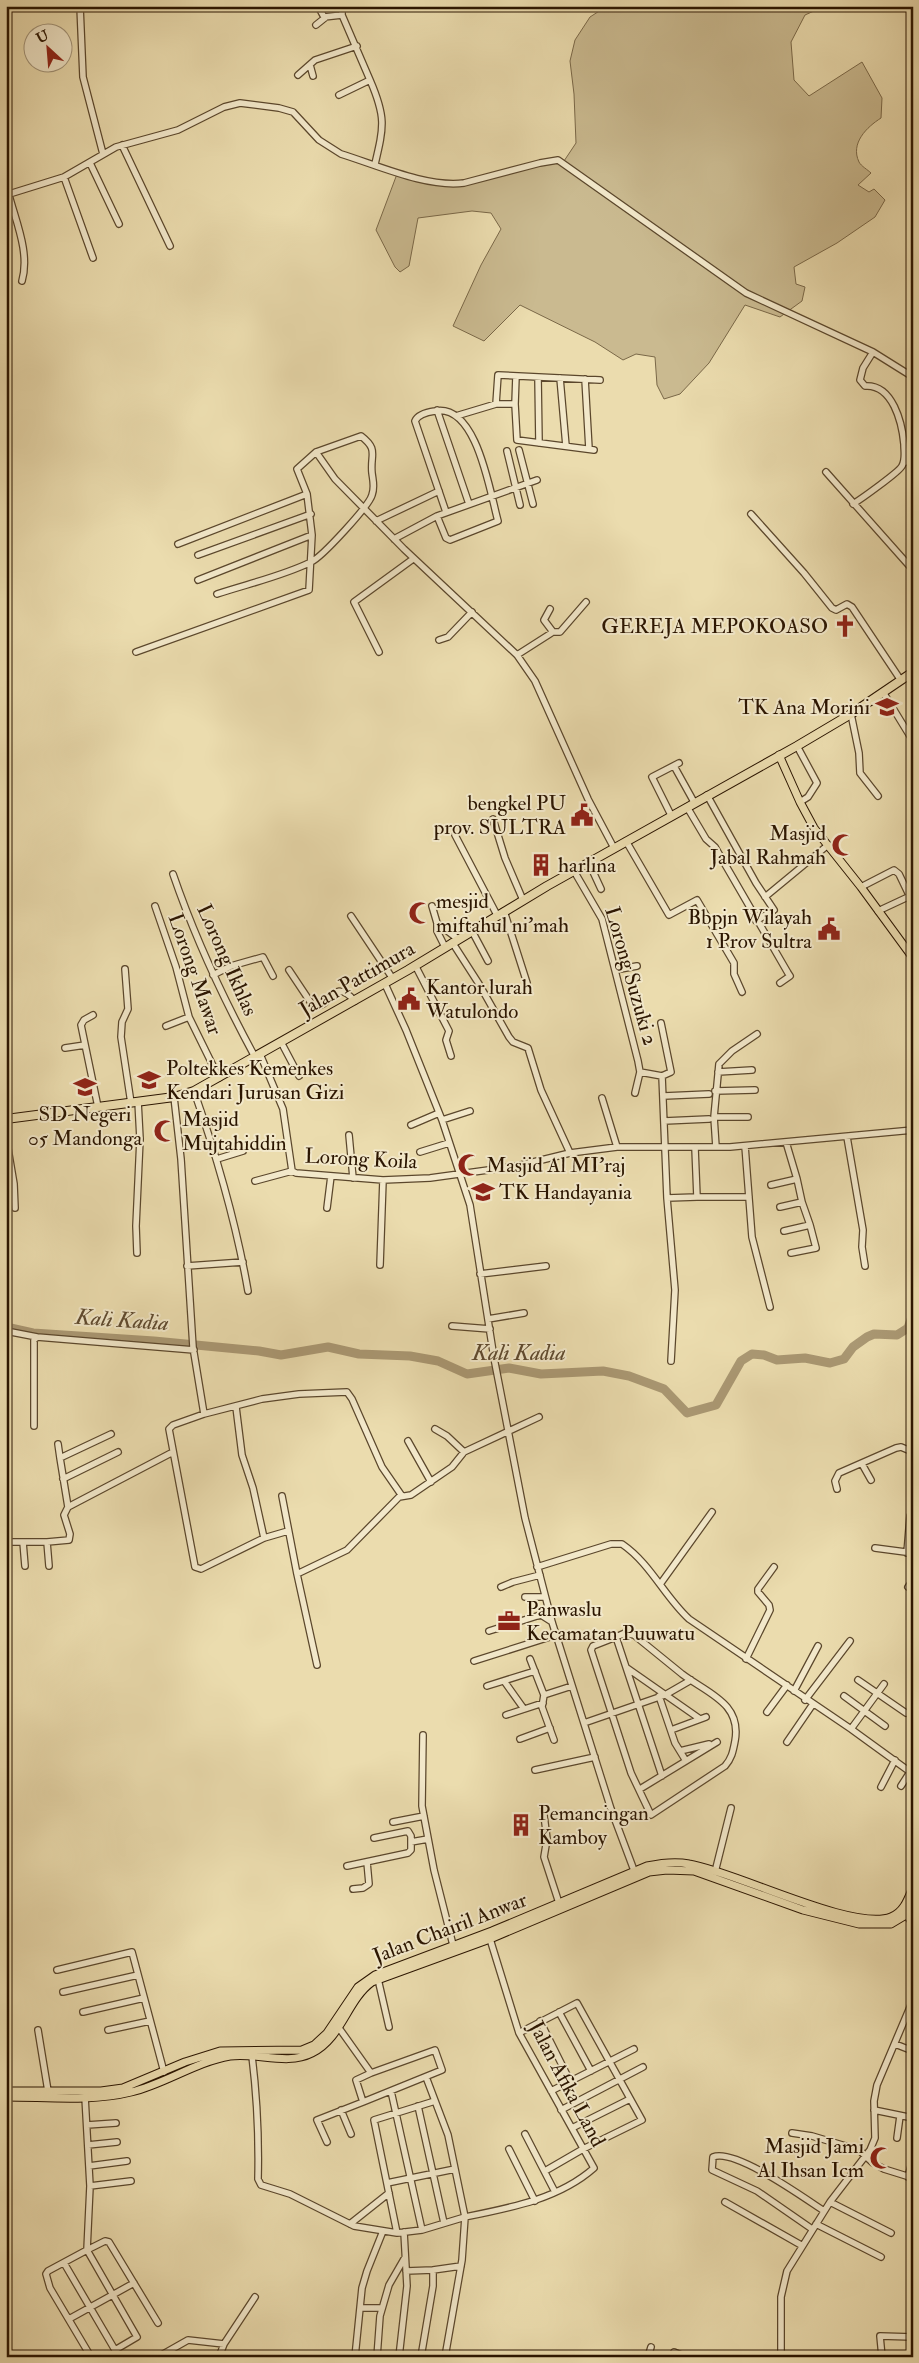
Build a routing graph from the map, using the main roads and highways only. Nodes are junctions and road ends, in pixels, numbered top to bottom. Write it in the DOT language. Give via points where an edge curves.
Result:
graph roads {
  1 [pos="913,672"];
  2 [pos="779,756"];
  3 [pos="913,958"];
  4 [pos="6,1119"];
  5 [pos="635,1874"];
  6 [pos="913,1888"];
  7 [pos="913,1905"];
  8 [pos="804,1906"];
  9 [pos="437,1954"];
  10 [pos="6,2091"];
  11 [pos="83,2095"];
  12 [pos="6,2097"];
  1 -- 2 [label="highway, Jalan Pattimura" via="851,714"];
  2 -- 3 [label="main road" via="814,828"];
  2 -- 4 [label="highway, Jalan Pattimura" via="500,913 393,979 194,1092"];
  5 -- 8 [label="main road, Jalan Chairil Anwar" via="694,1871"];
  5 -- 8 [label="main road, Jalan Chairil Anwar" via="658,1864 699,1866"];
  5 -- 9 [label="main road, Jalan Chairil Anwar"];
  5 -- 9 [label="main road, Jalan Chairil Anwar" via="490,1939"];
  6 -- 8 [label="main road, Jalan Chairil Anwar" via="900,1912 885,1919"];
  7 -- 8 [label="main road, Jalan Chairil Anwar" via="906,1915 891,1924 872,1926"];
  9 -- 11 [label="main road, Jalan Chairil Anwar" via="375,1975 362,1983 328,2033 308,2048 292,2052 225,2050 185,2062 123,2088"];
  9 -- 11 [label="main road, Jalan Chairil Anwar" via="378,1979 362,1990 339,2028 323,2046 306,2056 221,2058 132,2092"];
  10 -- 11 [label="main road, Jalan Chairil Anwar"];
  11 -- 12 [label="main road, Jalan Chairil Anwar"];
}
